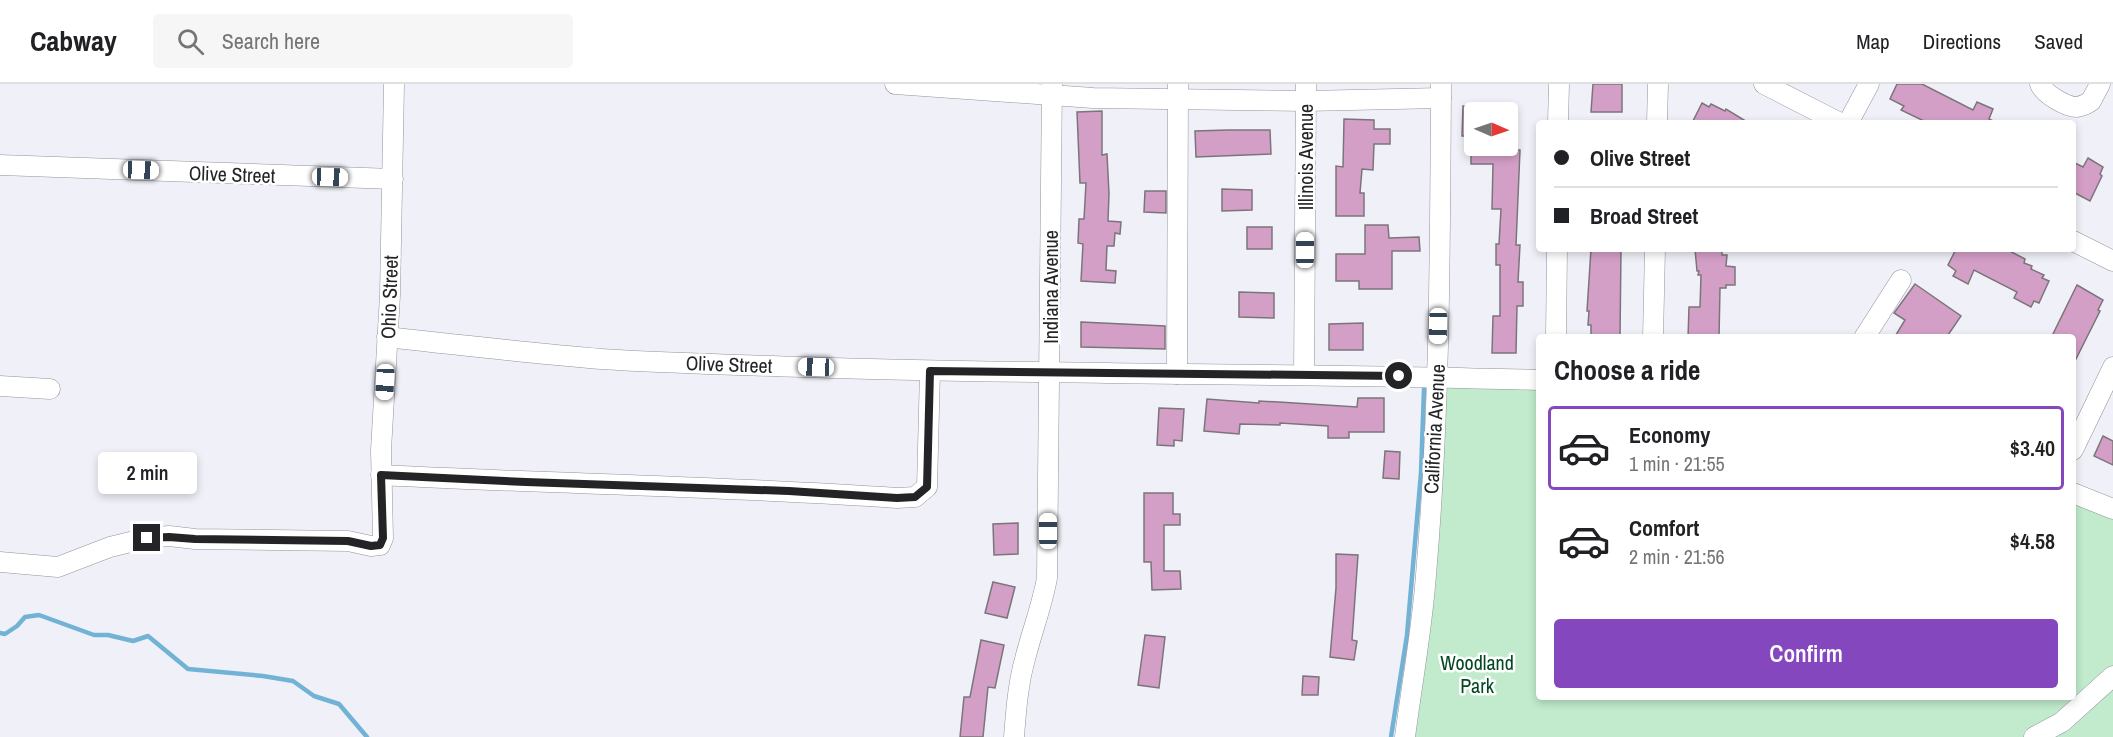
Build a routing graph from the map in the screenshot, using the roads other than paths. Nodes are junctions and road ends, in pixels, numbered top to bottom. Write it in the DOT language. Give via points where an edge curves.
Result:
graph roads {
  1 [pos="394,84"];
  2 [pos="895,84"];
  3 [pos="1559,84"];
  4 [pos="1658,84"];
  5 [pos="1764,84"];
  6 [pos="1869,84"];
  7 [pos="2040,84"];
  8 [pos="2100,84"];
  9 [pos="1052,89"];
  10 [pos="1441,91"];
  11 [pos="1178,92"];
  12 [pos="1306,92"];
  13 [pos="1558,120"];
  14 [pos="1657,120"];
  15 [pos="1834,120"];
  16 [pos="1850,120"];
  17 [pos="0,165"];
  18 [pos="393,179"];
  19 [pos="2076,242"];
  20 [pos="1557,252"];
  21 [pos="1655,252"];
  22 [pos="2113,261"];
  23 [pos="1901,280"];
  24 [pos="1556,334"];
  25 [pos="1653,334"];
  26 [pos="1867,334"];
  27 [pos="387,337"];
  28 [pos="2113,368"];
  29 [pos="930,371"];
  30 [pos="1050,373"];
  31 [pos="1177,374"];
  32 [pos="1304,375"];
  33 [pos="1437,377"];
  34 [pos="1536,380"];
  35 [pos="0,387"];
  36 [pos="50,389"];
  37 [pos="2076,444"];
  38 [pos="381,475"];
  39 [pos="2076,494"];
  40 [pos="2113,509"];
  41 [pos="0,562"];
  42 [pos="2113,676"];
  43 [pos="1014,737"];
  44 [pos="1405,737"];
  45 [pos="2034,737"];
  1 -- 18 [label="street, Ohio Street"];
  2 -- 9 [label="street"];
  3 -- 13 [label="street"];
  4 -- 14 [label="street"];
  5 -- 15 [label="street"];
  6 -- 16 [label="street"];
  7 -- 8 [label="street" via="2043,90 2076,107 2091,101"];
  9 -- 11 [label="street" via="1093,98"];
  9 -- 30 [label="street, Indiana Avenue"];
  10 -- 12 [label="street"];
  10 -- 33 [label="street, California Avenue"];
  11 -- 12 [label="street"];
  11 -- 31 [label="street"];
  12 -- 32 [label="street, Illinois Avenue"];
  17 -- 18 [label="street, Olive Street"];
  18 -- 27 [label="street, Ohio Street"];
  19 -- 22 [label="street"];
  20 -- 24 [label="street"];
  21 -- 25 [label="street"];
  23 -- 26 [label="street"];
  27 -- 29 [label="street, Olive Street" via="602,359"];
  27 -- 38 [label="street, Ohio Street"];
  28 -- 37 [label="street"];
  29 -- 30 [label="street, Olive Street"];
  29 -- 38 [label="street" via="927,487 915,497"];
  30 -- 31 [label="street, Olive Street"];
  30 -- 43 [label="street, Indiana Avenue" via="1047,578 1024,660"];
  31 -- 32 [label="street, Olive Street"];
  32 -- 33 [label="street, Olive Street"];
  33 -- 34 [label="street, Olive Street"];
  33 -- 44 [label="street, California Avenue" via="1426,573"];
  35 -- 36 [label="street"];
  38 -- 41 [label="street, Ohio Street" via="380,545 169,537 110,547 58,567"];
  39 -- 40 [label="street"];
  42 -- 45 [label="street" via="2062,722"];
}
